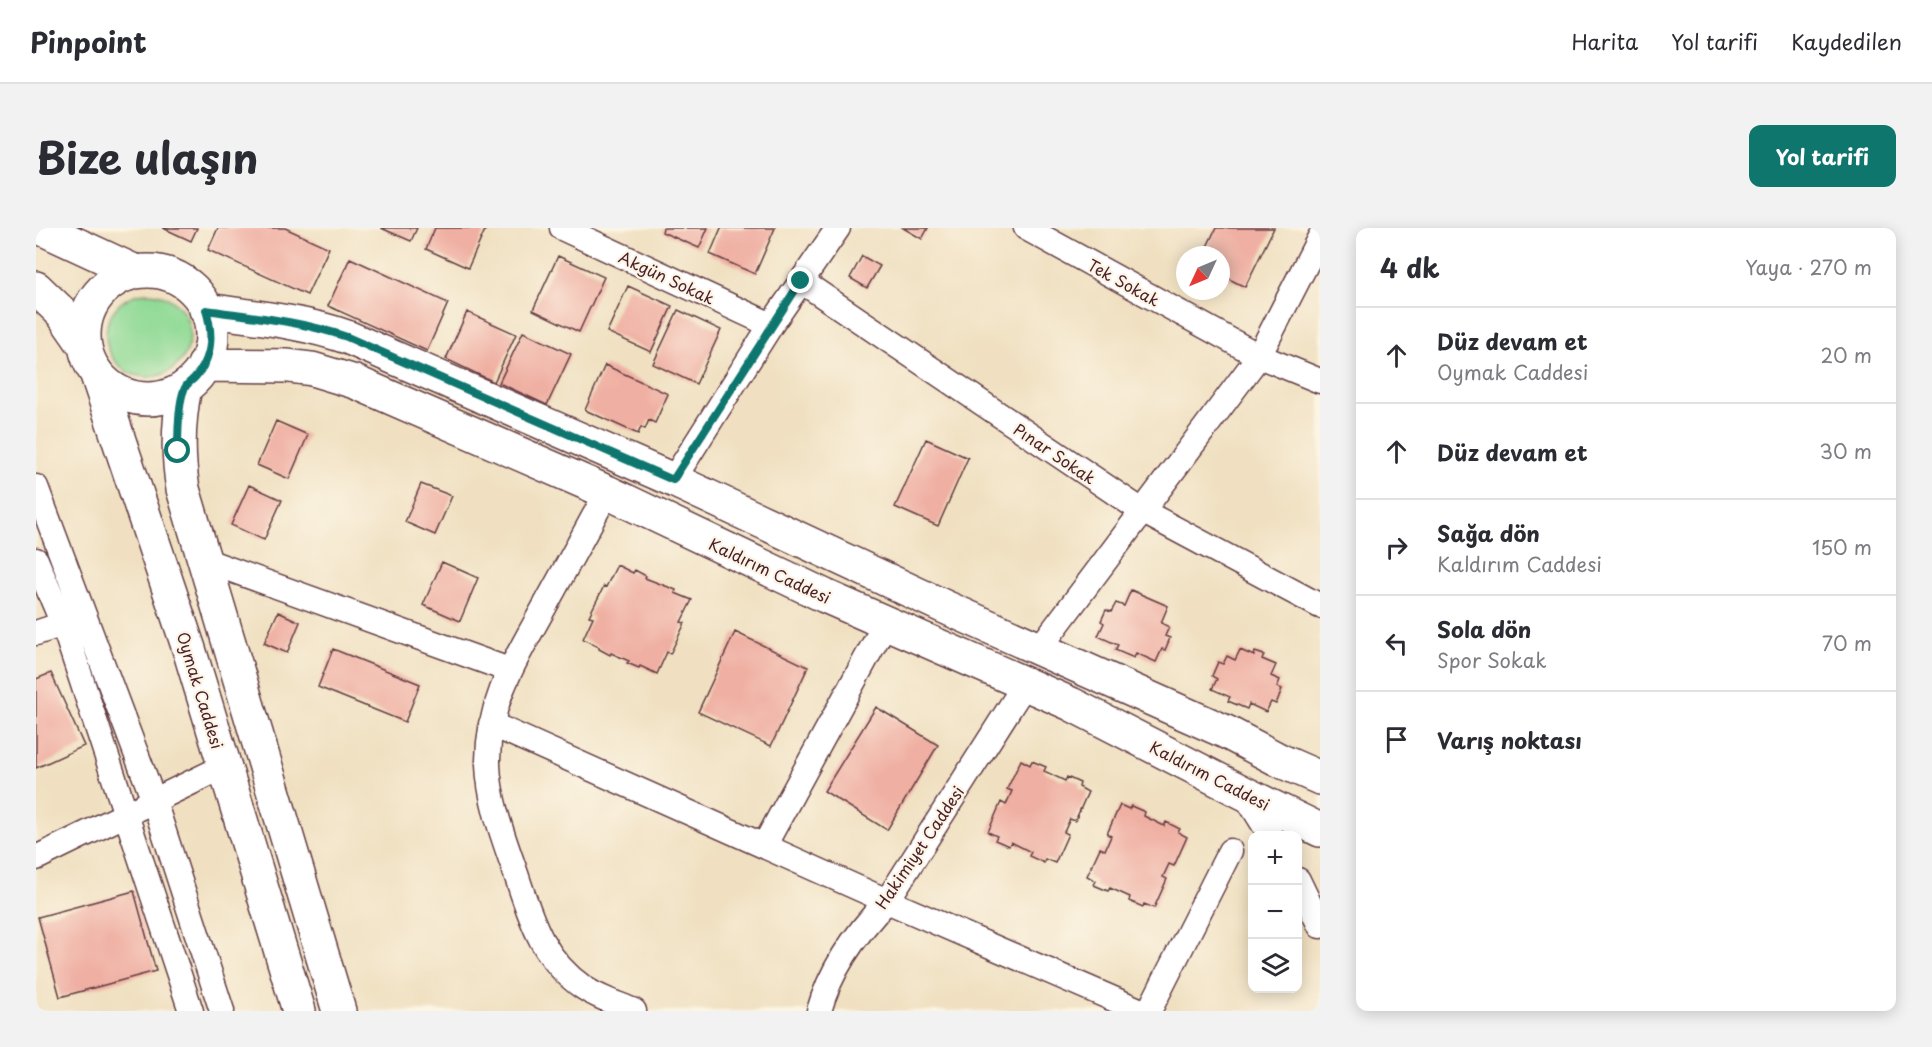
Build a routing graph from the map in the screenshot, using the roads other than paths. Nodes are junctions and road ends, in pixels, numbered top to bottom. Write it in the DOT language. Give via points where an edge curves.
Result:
graph roads {
  1 [pos="41,228"];
  2 [pos="562,228"];
  3 [pos="838,228"];
  4 [pos="1026,228"];
  5 [pos="1320,237"];
  6 [pos="136,272"];
  7 [pos="801,281"];
  8 [pos="36,288"];
  9 [pos="206,310"];
  10 [pos="771,325"];
  11 [pos="1259,356"];
  12 [pos="90,359"];
  13 [pos="195,376"];
  14 [pos="1320,381"];
  15 [pos="673,480"];
  16 [pos="36,487"];
  17 [pos="607,492"];
  18 [pos="1142,511"];
  19 [pos="36,560"];
  20 [pos="204,560"];
  21 [pos="1320,606"];
  22 [pos="886,622"];
  23 [pos="63,624"];
  24 [pos="36,633"];
  25 [pos="1039,649"];
  26 [pos="510,670"];
  27 [pos="1025,684"];
  28 [pos="491,724"];
  29 [pos="225,766"];
  30 [pos="1320,778"];
  31 [pos="1244,793"];
  32 [pos="154,801"];
  33 [pos="126,815"];
  34 [pos="1320,830"];
  35 [pos="1269,831"];
  36 [pos="764,846"];
  37 [pos="1230,851"];
  38 [pos="36,858"];
  39 [pos="1300,885"];
  40 [pos="887,901"];
  41 [pos="1320,926"];
  42 [pos="191,1011"];
  43 [pos="222,1011"];
  44 [pos="299,1011"];
  45 [pos="339,1011"];
  46 [pos="634,1011"];
  47 [pos="819,1011"];
  48 [pos="1141,1011"];
  49 [pos="1149,1011"];
  1 -- 6 [label="street"];
  2 -- 10 [label="street, Akgün Sokak"];
  3 -- 7 [label="street"];
  4 -- 11 [label="street, Tek Sokak"];
  5 -- 11 [label="street"];
  6 -- 9 [label="street" via="164,273 178,279 199,297"];
  6 -- 12 [label="street" via="110,283 91,305 84,332"];
  7 -- 10 [label="street"];
  7 -- 18 [label="street, Pınar Sokak"];
  8 -- 12 [label="street" via="62,313"];
  9 -- 13 [label="street" via="209,352"];
  9 -- 15 [label="street" via="299,323 338,334"];
  10 -- 15 [label="street"];
  11 -- 14 [label="street, Tek Sokak"];
  11 -- 18 [label="street"];
  12 -- 13 [label="street" via="106,383 145,399 173,394"];
  12 -- 29 [label="street, Oymak Caddesi"];
  13 -- 17 [label="street, Kaldırım Caddesi" via="288,366 334,375"];
  13 -- 20 [label="street" via="178,429 180,470"];
  15 -- 25 [label="street"];
  16 -- 32 [label="street"];
  17 -- 22 [label="street, Kaldırım Caddesi"];
  17 -- 26 [label="street"];
  18 -- 21 [label="street, Pınar Sokak"];
  18 -- 25 [label="street"];
  19 -- 23 [label="street"];
  20 -- 26 [label="street"];
  20 -- 45 [label="street"];
  22 -- 27 [label="street, Kaldırım Caddesi"];
  22 -- 36 [label="street"];
  23 -- 24 [label="street"];
  23 -- 33 [label="street"];
  25 -- 30 [label="street"];
  26 -- 28 [label="street"];
  27 -- 31 [label="street, Kaldırım Caddesi"];
  27 -- 40 [label="street, Hakimiyet Caddesi"];
  28 -- 36 [label="street"];
  28 -- 46 [label="street" via="491,789 533,927 552,957 573,979"];
  29 -- 32 [label="street"];
  29 -- 44 [label="street, Oymak Caddesi"];
  31 -- 34 [label="street, Kaldırım Caddesi"];
  31 -- 35 [label="street"];
  32 -- 33 [label="street"];
  32 -- 43 [label="street"];
  33 -- 38 [label="street"];
  33 -- 42 [label="street"];
  36 -- 40 [label="street"];
  37 -- 49 [label="street"];
  39 -- 41 [label="street"];
  40 -- 47 [label="street, Hakimiyet Caddesi" via="840,959"];
  40 -- 48 [label="street"];
}
